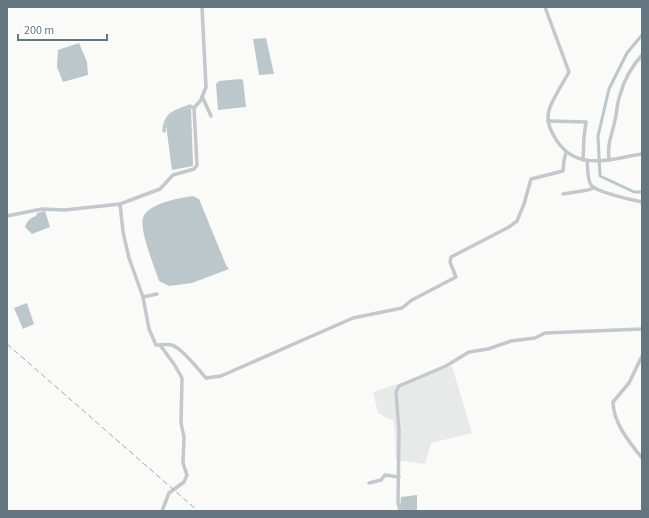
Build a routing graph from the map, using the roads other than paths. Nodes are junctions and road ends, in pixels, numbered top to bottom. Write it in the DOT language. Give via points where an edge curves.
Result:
graph roads {
  1 [pos="202,7"];
  2 [pos="545,7"];
  3 [pos="642,55"];
  4 [pos="202,96"];
  5 [pos="194,108"];
  6 [pos="211,116"];
  7 [pos="548,120"];
  8 [pos="164,131"];
  9 [pos="566,153"];
  10 [pos="642,154"];
  11 [pos="587,160"];
  12 [pos="609,160"];
  13 [pos="593,188"];
  14 [pos="563,194"];
  15 [pos="642,202"];
  16 [pos="120,204"];
  17 [pos="7,216"];
  18 [pos="157,294"];
  19 [pos="143,297"];
  20 [pos="642,329"];
  21 [pos="160,345"];
  22 [pos="642,356"];
  23 [pos="642,458"];
  24 [pos="399,477"];
  25 [pos="369,483"];
  26 [pos="162,511"];
  27 [pos="400,511"];
  1 -- 4 [label="street" via="206,87"];
  2 -- 7 [label="street" via="569,72 549,108"];
  3 -- 12 [label="street" via="634,63 619,97 608,148"];
  4 -- 5 [label="street"];
  4 -- 6 [label="street"];
  5 -- 8 [label="street" via="190,106 167,117"];
  5 -- 16 [label="street" via="197,165 194,169 173,175 160,189"];
  7 -- 9 [label="street" via="553,135"];
  7 -- 11 [label="street" via="586,122 584,137"];
  9 -- 11 [label="street"];
  9 -- 21 [label="street" via="563,171 531,179 517,221 451,257 450,262 456,277 402,308 353,318 221,376 206,378 186,354 172,345"];
  10 -- 12 [label="street"];
  11 -- 12 [label="street"];
  11 -- 13 [label="street" via="589,184"];
  13 -- 14 [label="street"];
  13 -- 15 [label="street"];
  16 -- 17 [label="street" via="66,210 42,209"];
  16 -- 19 [label="street" via="129,258"];
  18 -- 19 [label="street"];
  19 -- 21 [label="street" via="149,329 156,344"];
  20 -- 24 [label="street" via="545,333 535,338 511,341 469,352 446,366 399,386 396,392"];
  21 -- 26 [label="street" via="182,378 180,423 184,437 183,463 187,475 184,482 169,493"];
  22 -- 23 [label="street" via="629,383 613,402 613,410 622,430"];
  24 -- 25 [label="street" via="385,475 381,480"];
  24 -- 27 [label="street"];
}
